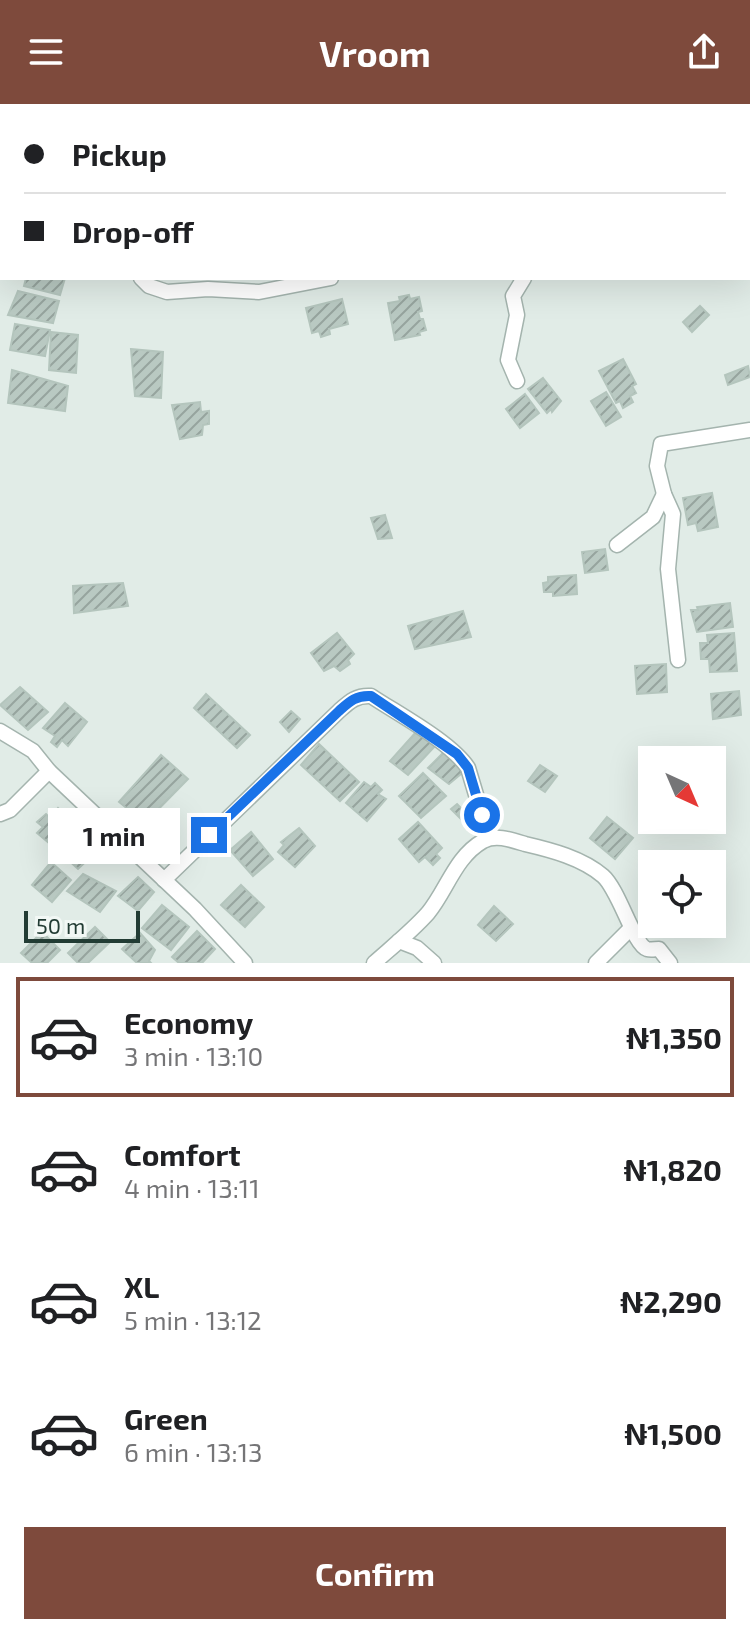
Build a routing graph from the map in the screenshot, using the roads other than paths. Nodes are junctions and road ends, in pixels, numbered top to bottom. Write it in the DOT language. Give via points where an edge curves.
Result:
graph roads {
  1 [pos="143,280"];
  2 [pos="321,280"];
  3 [pos="523,280"];
  4 [pos="517,381"];
  5 [pos="750,430"];
  6 [pos="664,494"];
  7 [pos="617,545"];
  8 [pos="678,660"];
  9 [pos="0,731"];
  10 [pos="49,771"];
  11 [pos="0,814"];
  12 [pos="489,838"];
  13 [pos="164,880"];
  14 [pos="631,928"];
  15 [pos="399,941"];
  16 [pos="245,963"];
  17 [pos="374,963"];
  18 [pos="434,963"];
  19 [pos="596,963"];
  20 [pos="670,963"];
  1 -- 2 [label="street" via="167,292 259,292"];
  3 -- 4 [label="street" via="513,296 517,315 508,360"];
  5 -- 6 [label="street" via="661,444 657,466"];
  6 -- 7 [label="street" via="653,517"];
  6 -- 8 [label="street" via="673,514 668,569"];
  9 -- 10 [label="street" via="33,751"];
  10 -- 11 [label="street"];
  10 -- 13 [label="street"];
  12 -- 13 [label="street" via="468,768 457,754 362,695 339,711"];
  12 -- 14 [label="street" via="554,850 593,869 615,890"];
  12 -- 15 [label="street" via="459,863 427,915"];
  13 -- 16 [label="street"];
  14 -- 19 [label="street"];
  14 -- 20 [label="street" via="644,948 659,949"];
  15 -- 17 [label="street"];
  15 -- 18 [label="street"];
}
